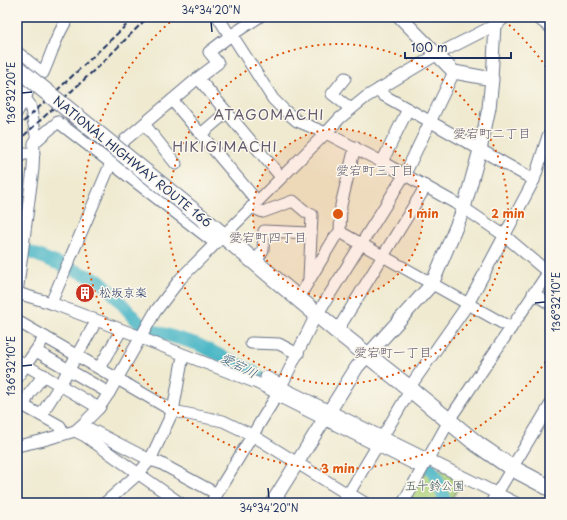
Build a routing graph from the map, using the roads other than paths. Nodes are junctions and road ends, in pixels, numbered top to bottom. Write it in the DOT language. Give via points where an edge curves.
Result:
graph roads {
  1 [pos="69,17"];
  2 [pos="218,17"];
  3 [pos="259,17"];
  4 [pos="400,17"];
  5 [pos="506,17"];
  6 [pos="536,17"];
  7 [pos="495,25"];
  8 [pos="550,27"];
  9 [pos="231,35"];
  10 [pos="17,52"];
  11 [pos="436,55"];
  12 [pos="17,68"];
  13 [pos="454,72"];
  14 [pos="43,73"];
  15 [pos="198,78"];
  16 [pos="345,78"];
  17 [pos="492,79"];
  18 [pos="17,86"];
  19 [pos="379,89"];
  20 [pos="26,96"];
  21 [pos="172,100"];
  22 [pos="351,109"];
  23 [pos="408,109"];
  24 [pos="17,112"];
  25 [pos="227,112"];
  26 [pos="430,122"];
  27 [pos="144,124"];
  28 [pos="326,133"];
  29 [pos="201,134"];
  30 [pos="548,136"];
  31 [pos="37,140"];
  32 [pos="354,147"];
  33 [pos="480,150"];
  34 [pos="34,154"];
  35 [pos="17,159"];
  36 [pos="111,162"];
  37 [pos="382,162"];
  38 [pos="176,164"];
  39 [pos="405,174"];
  40 [pos="281,177"];
  41 [pos="534,180"];
  42 [pos="426,186"];
  43 [pos="254,204"];
  44 [pos="464,208"];
  45 [pos="263,212"];
  46 [pos="264,232"];
  47 [pos="340,232"];
  48 [pos="310,233"];
  49 [pos="505,236"];
  50 [pos="219,239"];
  51 [pos="362,244"];
  52 [pos="21,247"];
  53 [pos="384,257"];
  54 [pos="255,263"];
  55 [pos="549,272"];
  56 [pos="309,279"];
  57 [pos="432,284"];
  58 [pos="17,293"];
  59 [pos="534,293"];
  60 [pos="298,299"];
  61 [pos="51,303"];
  62 [pos="468,304"];
  63 [pos="550,304"];
  64 [pos="318,315"];
  65 [pos="17,320"];
  66 [pos="93,327"];
  67 [pos="511,328"];
  68 [pos="337,331"];
  69 [pos="144,332"];
  70 [pos="119,334"];
  71 [pos="45,337"];
  72 [pos="251,343"];
  73 [pos="65,348"];
  74 [pos="36,352"];
  75 [pos="298,354"];
  76 [pos="77,355"];
  77 [pos="367,355"];
  78 [pos="182,361"];
  79 [pos="21,362"];
  80 [pos="55,363"];
  81 [pos="99,368"];
  82 [pos="68,371"];
  83 [pos="44,376"];
  84 [pos="266,377"];
  85 [pos="17,378"];
  86 [pos="117,378"];
  87 [pos="60,385"];
  88 [pos="280,389"];
  89 [pos="410,389"];
  90 [pos="109,393"];
  91 [pos="20,404"];
  92 [pos="550,405"];
  93 [pos="99,408"];
  94 [pos="173,412"];
  95 [pos="41,415"];
  96 [pos="327,415"];
  97 [pos="449,421"];
  98 [pos="75,431"];
  99 [pos="64,434"];
  100 [pos="252,435"];
  101 [pos="380,441"];
  102 [pos="17,446"];
  103 [pos="150,460"];
  104 [pos="425,462"];
  105 [pos="297,463"];
  106 [pos="512,468"];
  107 [pos="138,474"];
  108 [pos="550,488"];
  109 [pos="497,493"];
  110 [pos="347,497"];
  111 [pos="214,499"];
  112 [pos="105,503"];
  113 [pos="180,503"];
  114 [pos="272,503"];
  115 [pos="365,503"];
  116 [pos="403,503"];
  117 [pos="490,503"];
  118 [pos="516,503"];
  1 -- 14 [label="street" via="55,41"];
  2 -- 9 [label="street"];
  3 -- 9 [label="street"];
  4 -- 11 [label="main road"];
  5 -- 7 [label="street"];
  6 -- 8 [label="street"];
  7 -- 11 [label="street"];
  7 -- 17 [label="street"];
  9 -- 15 [label="street" via="209,52 218,63"];
  9 -- 28 [label="street" via="273,99 297,121"];
  10 -- 14 [label="street"];
  11 -- 13 [label="main road"];
  11 -- 19 [label="street"];
  12 -- 50 [label="highway, NATIONAL HIGHWAY ROUTE 166, bridge" via="207,222"];
  13 -- 17 [label="main road"];
  13 -- 26 [label="street"];
  14 -- 20 [label="street"];
  15 -- 21 [label="street"];
  15 -- 25 [label="street"];
  16 -- 22 [label="street" via="332,94"];
  17 -- 33 [label="main road"];
  18 -- 20 [label="street"];
  19 -- 22 [label="street"];
  19 -- 23 [label="street" via="383,95"];
  20 -- 24 [label="street"];
  20 -- 31 [label="street"];
  21 -- 27 [label="street"];
  21 -- 29 [label="street"];
  22 -- 28 [label="street"];
  23 -- 26 [label="street"];
  23 -- 37 [label="street"];
  25 -- 29 [label="street"];
  25 -- 40 [label="street"];
  26 -- 33 [label="street"];
  26 -- 39 [label="street"];
  27 -- 36 [label="street" via="125,140"];
  27 -- 38 [label="street"];
  28 -- 32 [label="street"];
  28 -- 40 [label="street"];
  29 -- 43 [label="street"];
  30 -- 41 [label="street"];
  31 -- 34 [label="street" via="34,143"];
  31 -- 36 [label="street" via="58,122"];
  32 -- 37 [label="street"];
  32 -- 47 [label="street" via="341,205"];
  33 -- 41 [label="street"];
  33 -- 44 [label="main road"];
  34 -- 35 [label="street" via="23,154"];
  34 -- 52 [label="street"];
  36 -- 50 [label="street"];
  36 -- 61 [label="street"];
  37 -- 39 [label="street"];
  39 -- 42 [label="street"];
  39 -- 51 [label="street"];
  40 -- 43 [label="street"];
  41 -- 49 [label="street"];
  42 -- 44 [label="street"];
  42 -- 53 [label="street"];
  43 -- 45 [label="street"];
  43 -- 50 [label="street"];
  44 -- 49 [label="street"];
  44 -- 57 [label="main road"];
  45 -- 46 [label="street"];
  45 -- 48 [label="street" via="293,201 312,215"];
  46 -- 48 [label="street"];
  46 -- 54 [label="street" via="263,250"];
  47 -- 51 [label="street"];
  47 -- 56 [label="street"];
  48 -- 56 [label="street"];
  49 -- 55 [label="street"];
  49 -- 62 [label="street"];
  50 -- 54 [label="highway, NATIONAL HIGHWAY ROUTE 166"];
  50 -- 69 [label="street" via="177,282"];
  51 -- 53 [label="street"];
  51 -- 64 [label="street"];
  52 -- 58 [label="street"];
  53 -- 57 [label="street"];
  53 -- 68 [label="street"];
  54 -- 60 [label="highway, NATIONAL HIGHWAY ROUTE 166"];
  55 -- 59 [label="street"];
  56 -- 60 [label="street"];
  57 -- 62 [label="street"];
  57 -- 77 [label="main road"];
  58 -- 61 [label="street"];
  59 -- 63 [label="street"];
  59 -- 67 [label="street"];
  60 -- 64 [label="highway, NATIONAL HIGHWAY ROUTE 166"];
  61 -- 69 [label="street"];
  62 -- 67 [label="street"];
  62 -- 89 [label="street"];
  64 -- 68 [label="highway, NATIONAL HIGHWAY ROUTE 166"];
  64 -- 75 [label="street"];
  65 -- 71 [label="street"];
  66 -- 76 [label="street"];
  67 -- 97 [label="street"];
  68 -- 77 [label="highway, NATIONAL HIGHWAY ROUTE 166"];
  69 -- 86 [label="street"];
  69 -- 88 [label="street" via="257,383"];
  70 -- 81 [label="street"];
  71 -- 73 [label="street"];
  71 -- 74 [label="street"];
  72 -- 75 [label="street" via="279,344"];
  73 -- 76 [label="street"];
  73 -- 80 [label="street"];
  74 -- 79 [label="street"];
  74 -- 80 [label="street"];
  75 -- 88 [label="street"];
  76 -- 81 [label="street"];
  76 -- 82 [label="street"];
  77 -- 89 [label="highway, NATIONAL HIGHWAY ROUTE 166"];
  77 -- 96 [label="main road" via="357,366"];
  78 -- 94 [label="street"];
  79 -- 83 [label="street"];
  79 -- 85 [label="street"];
  80 -- 82 [label="street"];
  80 -- 83 [label="street"];
  81 -- 86 [label="street"];
  82 -- 87 [label="street"];
  82 -- 90 [label="street"];
  83 -- 87 [label="street"];
  83 -- 91 [label="street"];
  84 -- 88 [label="street"];
  86 -- 90 [label="street"];
  86 -- 94 [label="street"];
  87 -- 93 [label="street"];
  87 -- 95 [label="street"];
  88 -- 96 [label="street"];
  88 -- 100 [label="street"];
  89 -- 97 [label="highway, NATIONAL HIGHWAY ROUTE 166"];
  89 -- 101 [label="street"];
  90 -- 93 [label="street"];
  91 -- 95 [label="street"];
  92 -- 106 [label="street"];
  93 -- 98 [label="street"];
  94 -- 100 [label="street" via="223,421"];
  94 -- 103 [label="street"];
  95 -- 99 [label="street" via="60,426"];
  96 -- 101 [label="street"];
  96 -- 105 [label="main road"];
  97 -- 104 [label="street"];
  97 -- 106 [label="highway, NATIONAL HIGHWAY ROUTE 166"];
  98 -- 99 [label="street"];
  98 -- 103 [label="street" via="90,429"];
  98 -- 107 [label="street"];
  99 -- 102 [label="street"];
  100 -- 105 [label="street"];
  100 -- 111 [label="street"];
  101 -- 104 [label="street"];
  101 -- 110 [label="street"];
  103 -- 107 [label="street"];
  103 -- 111 [label="street" via="160,463"];
  104 -- 109 [label="street"];
  104 -- 116 [label="street"];
  105 -- 110 [label="street"];
  105 -- 114 [label="main road"];
  106 -- 108 [label="highway, NATIONAL HIGHWAY ROUTE 166"];
  106 -- 109 [label="street"];
  107 -- 112 [label="street"];
  107 -- 113 [label="street"];
  109 -- 117 [label="street"];
  109 -- 118 [label="street"];
  110 -- 115 [label="street"];
}
